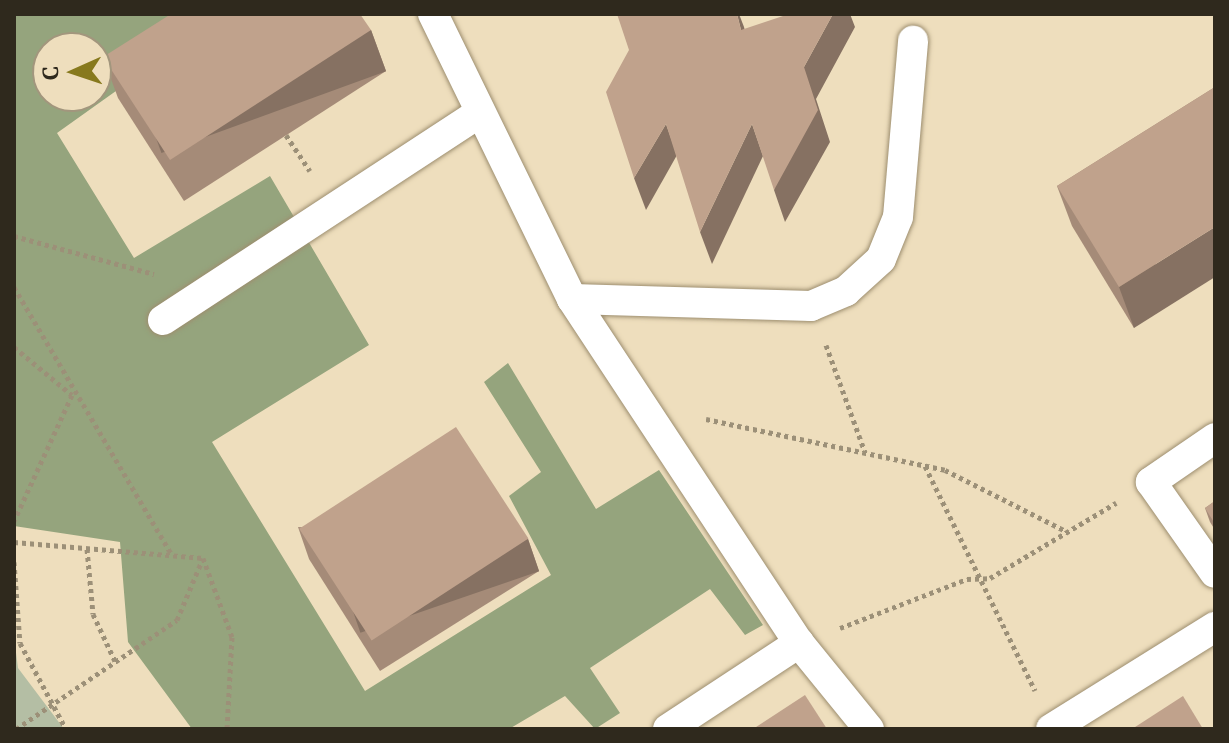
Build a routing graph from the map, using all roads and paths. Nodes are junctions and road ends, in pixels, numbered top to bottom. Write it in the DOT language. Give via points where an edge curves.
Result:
graph roads {
  1 [pos="433,14"];
  2 [pos="913,41"];
  3 [pos="479,113"];
  4 [pos="286,135"];
  5 [pos="317,183"];
  6 [pos="14,236"];
  7 [pos="160,276"];
  8 [pos="14,287"];
  9 [pos="572,299"];
  10 [pos="811,306"];
  11 [pos="163,320"];
  12 [pos="14,347"];
  13 [pos="72,395"];
  14 [pos="642,406"];
  15 [pos="1215,438"];
  16 [pos="865,453"];
  17 [pos="925,466"];
  18 [pos="1151,482"];
  19 [pos="14,521"];
  20 [pos="1068,532"];
  21 [pos="14,542"];
  22 [pos="87,549"];
  23 [pos="171,555"];
  24 [pos="203,558"];
  25 [pos="14,562"];
  26 [pos="1215,573"];
  27 [pos="980,579"];
  28 [pos="1215,627"];
  29 [pos="20,643"];
  30 [pos="799,643"];
  31 [pos="14,647"];
  32 [pos="115,661"];
  33 [pos="49,707"];
  34 [pos="1052,728"];
  35 [pos="16,729"];
  36 [pos="66,729"];
  37 [pos="227,729"];
  38 [pos="668,729"];
  39 [pos="869,729"];
  1 -- 3 [label="lane"];
  2 -- 10 [label="lane" via="898,217 881,259 846,291"];
  3 -- 9 [label="lane"];
  3 -- 11 [label="lane"];
  4 -- 5 [label="path"];
  6 -- 7 [label="path"];
  8 -- 13 [label="path"];
  9 -- 10 [label="lane"];
  9 -- 14 [label="lane"];
  10 -- 16 [label="path"];
  12 -- 13 [label="path"];
  13 -- 19 [label="path"];
  13 -- 23 [label="path"];
  14 -- 16 [label="path"];
  14 -- 30 [label="lane"];
  15 -- 18 [label="lane"];
  16 -- 17 [label="path"];
  17 -- 20 [label="path"];
  17 -- 27 [label="path"];
  18 -- 20 [label="path"];
  18 -- 26 [label="lane"];
  20 -- 27 [label="path"];
  21 -- 22 [label="path"];
  22 -- 23 [label="path"];
  22 -- 32 [label="path" via="93,614"];
  23 -- 24 [label="path"];
  24 -- 32 [label="path" via="177,620"];
  24 -- 37 [label="path" via="232,637"];
  25 -- 29 [label="path"];
  27 -- 30 [label="path"];
  27 -- 34 [label="path"];
  28 -- 34 [label="lane"];
  29 -- 31 [label="path"];
  29 -- 33 [label="path"];
  30 -- 38 [label="lane"];
  30 -- 39 [label="lane"];
  32 -- 33 [label="path"];
  33 -- 35 [label="path"];
  33 -- 36 [label="path"];
}
